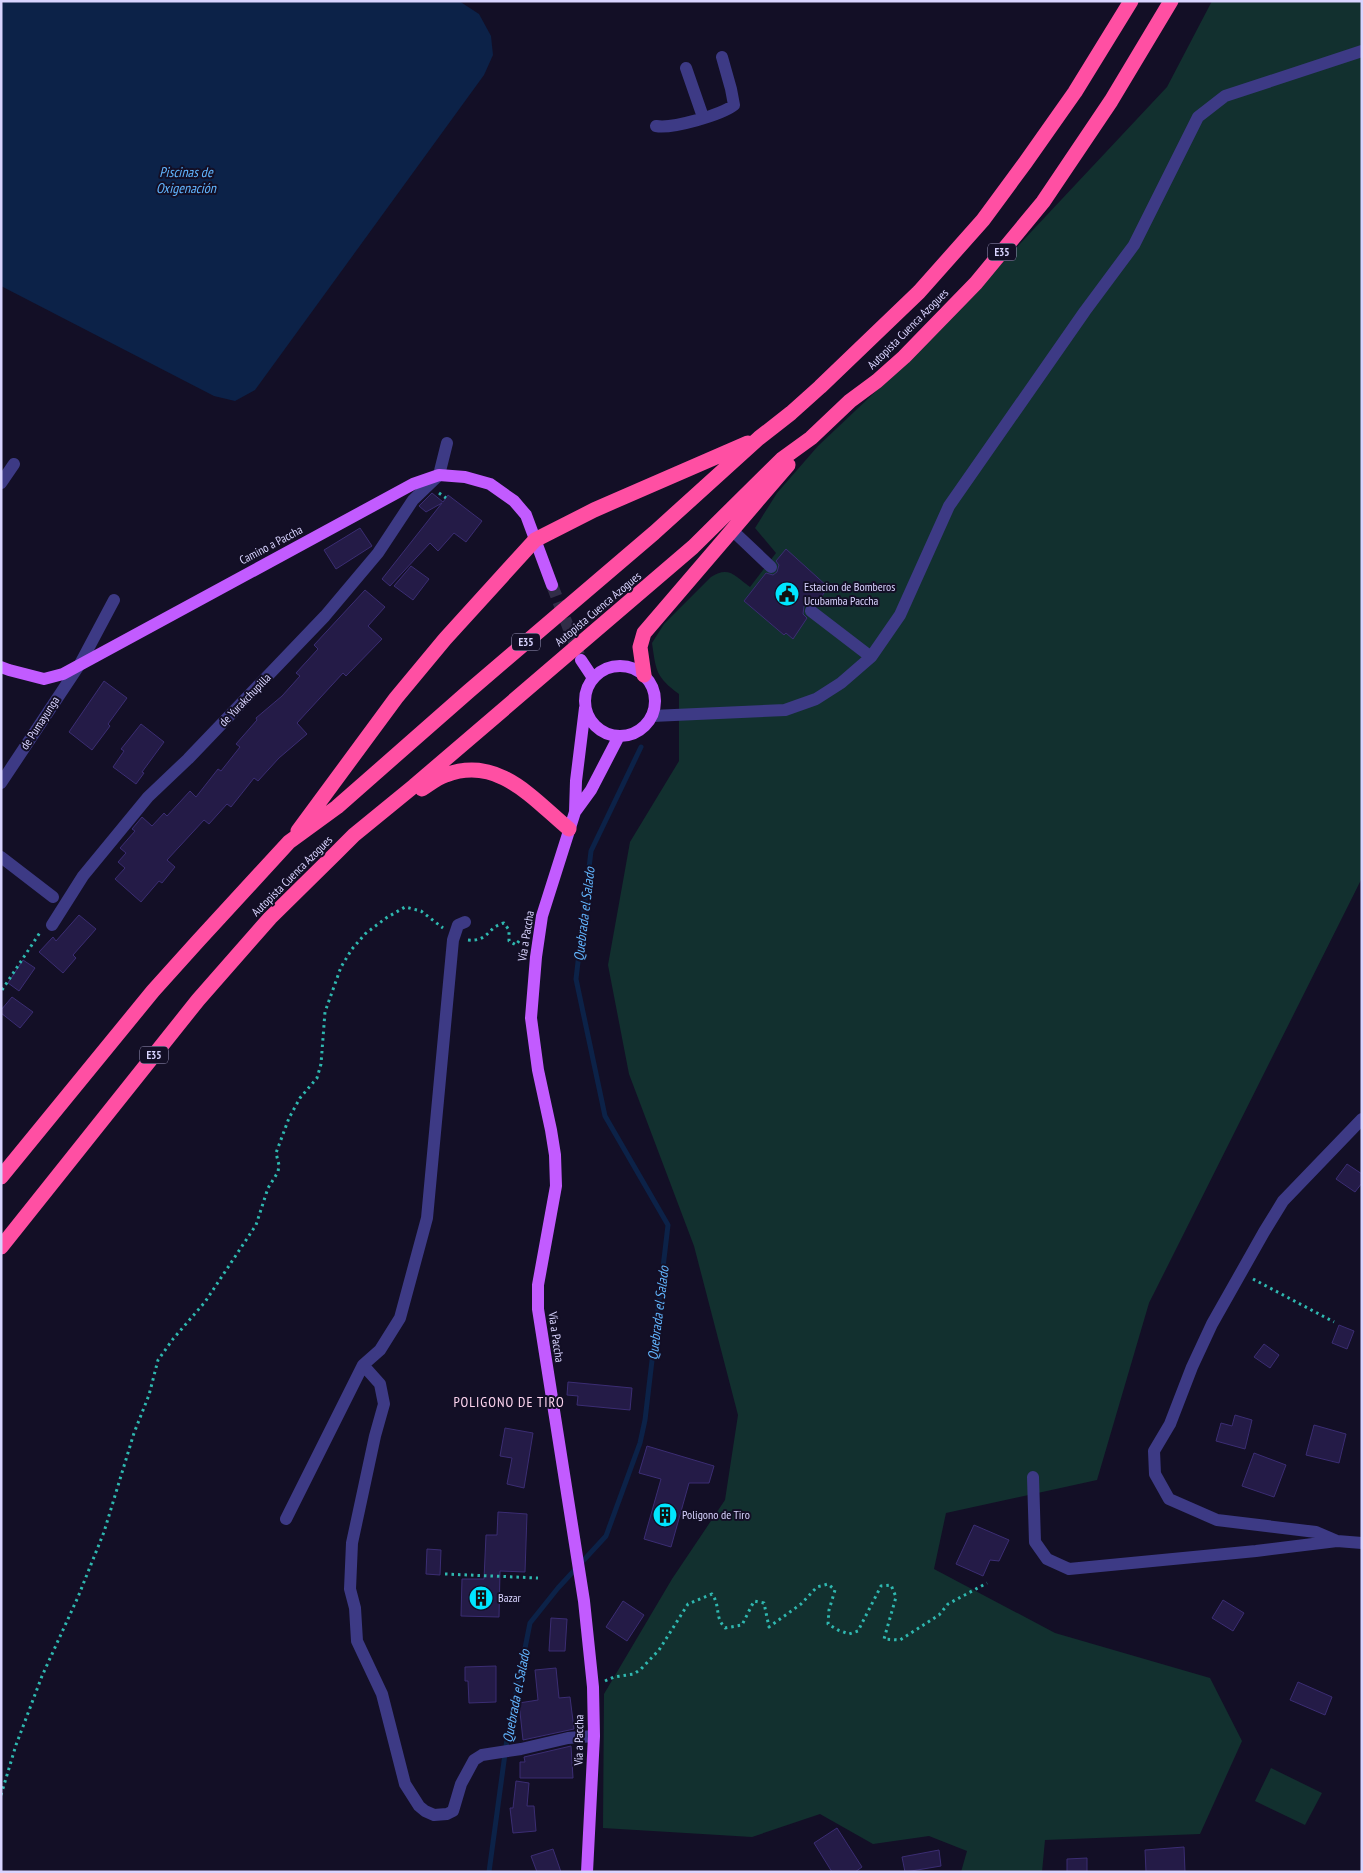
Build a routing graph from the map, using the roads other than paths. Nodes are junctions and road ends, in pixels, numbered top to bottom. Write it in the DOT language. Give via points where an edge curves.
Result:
graph roads {
  1 [pos="1131,1"];
  2 [pos="1171,1"];
  3 [pos="1362,51"];
  4 [pos="722,57"];
  5 [pos="686,68"];
  6 [pos="703,117"];
  7 [pos="656,126"];
  8 [pos="759,438"];
  9 [pos="811,438"];
  10 [pos="447,443"];
  11 [pos="14,464"];
  12 [pos="439,475"];
  13 [pos="1,483"];
  14 [pos="733,531"];
  15 [pos="535,540"];
  16 [pos="771,567"];
  17 [pos="552,585"];
  18 [pos="114,600"];
  19 [pos="811,611"];
  20 [pos="871,657"];
  21 [pos="581,660"];
  22 [pos="80,664"];
  23 [pos="1,667"];
  24 [pos="644,675"];
  25 [pos="593,678"];
  26 [pos="585,708"];
  27 [pos="652,716"];
  28 [pos="619,736"];
  29 [pos="1,783"];
  30 [pos="575,812"];
  31 [pos="376,818"];
  32 [pos="569,829"];
  33 [pos="289,842"];
  34 [pos="1,856"];
  35 [pos="52,897"];
  36 [pos="465,922"];
  37 [pos="52,924"];
  38 [pos="1362,1119"];
  39 [pos="1,1177"];
  40 [pos="1,1246"];
  41 [pos="363,1365"];
  42 [pos="1033,1477"];
  43 [pos="286,1519"];
  44 [pos="1337,1541"];
  45 [pos="1362,1543"];
  46 [pos="594,1736"];
  47 [pos="587,1872"];
  1 -- 8 [label="highway, Autopista Cuenca Azogues / E35" via="1060,116 965,242 870,341"];
  2 -- 9 [label="highway, Autopista Cuenca Azogues / E35" via="1111,101 1043,202 1016,236 930,332"];
  3 -- 20 [label="street" via="1225,96 1198,117 1134,245 949,506 900,615"];
  4 -- 6 [label="street" via="735,103"];
  5 -- 6 [label="street"];
  6 -- 7 [label="street" via="666,128"];
  8 -- 15 [label="highway" via="594,510"];
  8 -- 33 [label="highway, Autopista Cuenca Azogues / E35" via="337,807"];
  9 -- 14 [label="highway"];
  9 -- 31 [label="highway, Autopista Cuenca Azogues / E35" via="782,459 659,577"];
  10 -- 12 [label="street"];
  11 -- 13 [label="street"];
  12 -- 15 [label="main road, Camino a Paccha" via="465,477 490,484 514,501 526,515"];
  12 -- 22 [label="main road, Camino a Paccha" via="412,484"];
  12 -- 37 [label="street, de Yurakchupilla" via="413,500 378,553 326,616 148,796 83,876"];
  14 -- 16 [label="street"];
  14 -- 24 [label="highway" via="644,633 640,648"];
  15 -- 17 [label="main road, Camino a Paccha"];
  15 -- 33 [label="highway" via="396,698"];
  18 -- 22 [label="street, de Pumayunga"];
  19 -- 20 [label="street"];
  20 -- 27 [label="street" via="816,699 785,710"];
  21 -- 25 [label="main road"];
  22 -- 23 [label="main road, Camino a Paccha" via="63,674 44,678"];
  22 -- 29 [label="street, de Pumayunga"];
  24 -- 25 [label="main road" via="623,666 607,669"];
  24 -- 27 [label="main road" via="654,694"];
  25 -- 26 [label="main road" via="585,697"];
  26 -- 28 [label="main road" via="597,728"];
  26 -- 30 [label="main road, Vía a Paccha"];
  27 -- 28 [label="main road" via="638,731"];
  28 -- 30 [label="main road, Vía a Paccha" via="591,790"];
  30 -- 32 [label="main road, Vía a Paccha"];
  31 -- 32 [label="highway" via="445,775 459,771 488,771 513,781"];
  31 -- 40 [label="highway, Autopista Cuenca Azogues / E35" via="270,918 227,966"];
  32 -- 46 [label="main road, Vía a Paccha" via="542,916 531,1018 554,1146 556,1186 538,1284 538,1309 584,1600 593,1687"];
  33 -- 39 [label="highway, Autopista Cuenca Azogues / E35" via="159,985"];
  34 -- 35 [label="street"];
  36 -- 41 [label="street" via="458,925 453,940 427,1218 400,1318 380,1350"];
  38 -- 44 [label="street" via="1284,1201 1212,1324 1170,1424 1154,1451 1155,1474 1169,1499 1217,1520 1316,1532"];
  41 -- 43 [label="street"];
  41 -- 46 [label="street" via="380,1384 384,1404 352,1542 350,1589 357,1641 382,1694 405,1784 419,1806 434,1815 441,1815 452,1811 461,1784 474,1760 482,1755"];
  42 -- 44 [label="street" via="1035,1542 1047,1559 1069,1569"];
  44 -- 45 [label="street"];
  46 -- 47 [label="main road, Vía a Paccha"];
}
